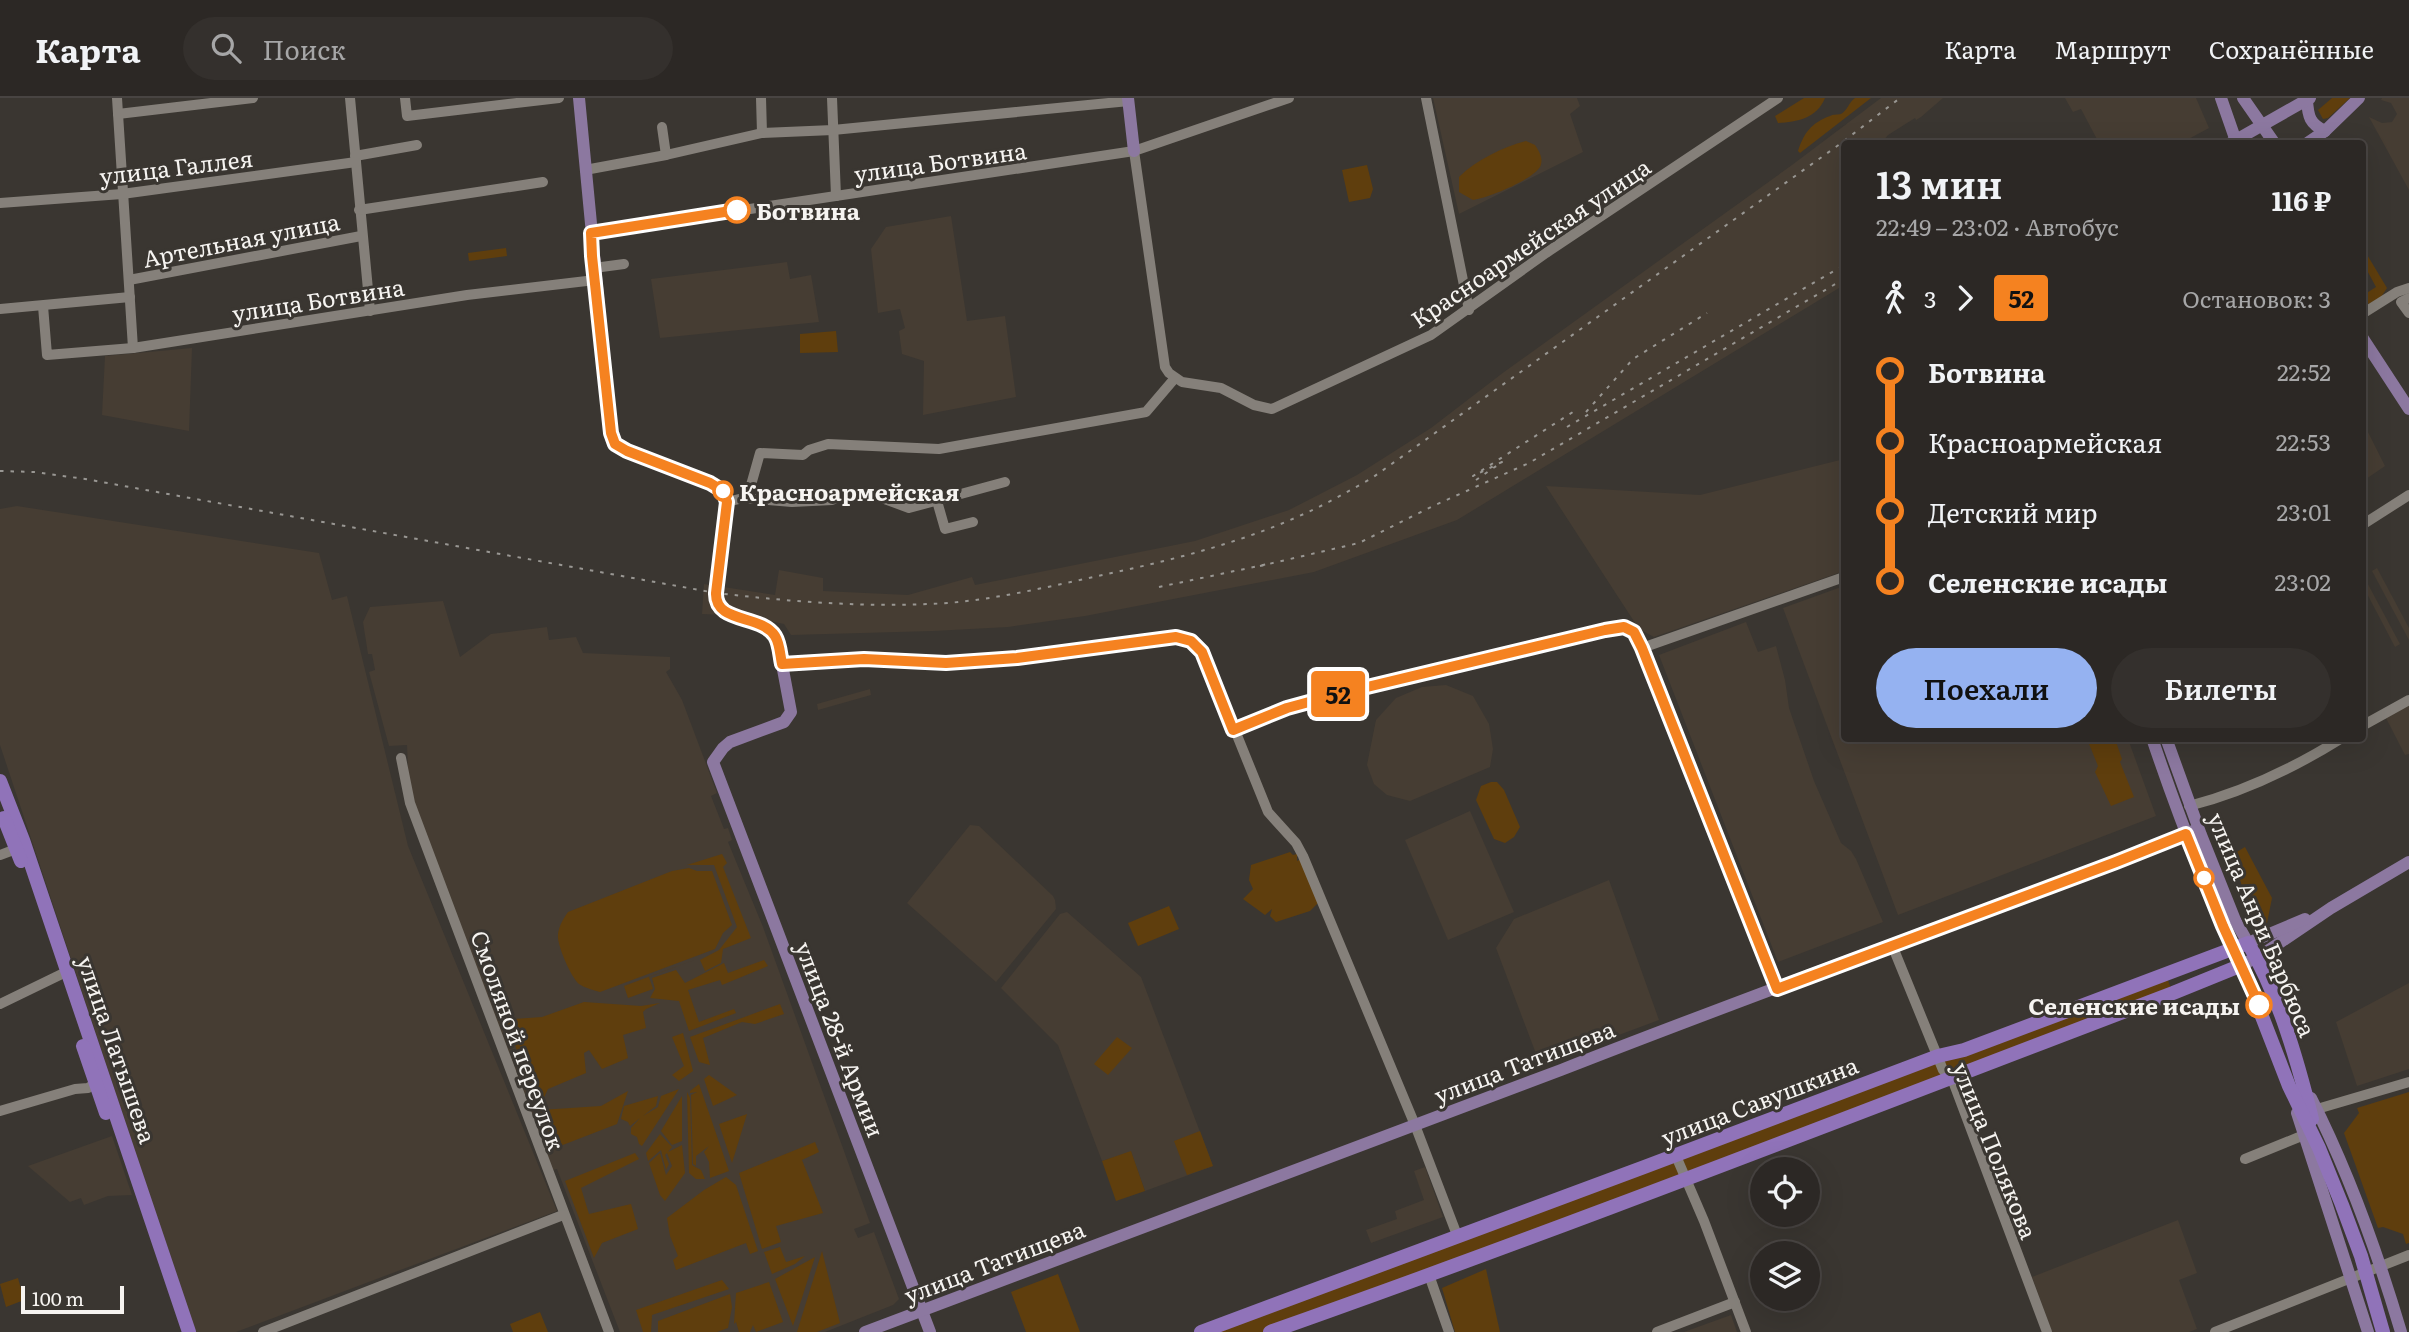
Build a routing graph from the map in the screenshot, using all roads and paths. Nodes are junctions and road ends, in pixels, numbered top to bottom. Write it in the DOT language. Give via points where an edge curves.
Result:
graph roads {
  1 [pos="117,98"];
  2 [pos="253,98"];
  3 [pos="349,98"];
  4 [pos="405,98"];
  5 [pos="559,98"];
  6 [pos="579,98"];
  7 [pos="761,98"];
  8 [pos="832,98"];
  9 [pos="1289,98"];
  10 [pos="1426,98"];
  11 [pos="1777,98"];
  12 [pos="2221,98"];
  13 [pos="2243,98"];
  14 [pos="2358,98"];
  15 [pos="1128,99"];
  16 [pos="2308,99"];
  17 [pos="118,114"];
  18 [pos="2263,124"];
  19 [pos="662,128"];
  20 [pos="832,130"];
  21 [pos="2325,131"];
  22 [pos="762,133"];
  23 [pos="2233,140"];
  24 [pos="2237,140"];
  25 [pos="2273,140"];
  26 [pos="2312,140"];
  27 [pos="417,145"];
  28 [pos="1134,151"];
  29 [pos="666,155"];
  30 [pos="356,159"];
  31 [pos="585,170"];
  32 [pos="543,181"];
  33 [pos="122,194"];
  34 [pos="836,196"];
  35 [pos="0,203"];
  36 [pos="359,209"];
  37 [pos="591,233"];
  38 [pos="361,236"];
  39 [pos="624,264"];
  40 [pos="594,274"];
  41 [pos="129,280"];
  42 [pos="2409,288"];
  43 [pos="130,297"];
  44 [pos="2405,300"];
  45 [pos="43,306"];
  46 [pos="0,309"];
  47 [pos="1469,310"];
  48 [pos="370,311"];
  49 [pos="2366,311"];
  50 [pos="2409,313"];
  51 [pos="2366,343"];
  52 [pos="133,348"];
  53 [pos="1175,378"];
  54 [pos="2409,409"];
  55 [pos="1005,482"];
  56 [pos="2409,495"];
  57 [pos="743,498"];
  58 [pos="727,502"];
  59 [pos="937,502"];
  60 [pos="973,522"];
  61 [pos="2366,522"];
  62 [pos="1841,578"];
  63 [pos="1642,648"];
  64 [pos="782,664"];
  65 [pos="2409,699"];
  66 [pos="2366,724"];
  67 [pos="1233,730"];
  68 [pos="2154,742"];
  69 [pos="2167,742"];
  70 [pos="2335,742"];
  71 [pos="401,758"];
  72 [pos="0,781"];
  73 [pos="2189,806"];
  74 [pos="0,807"];
  75 [pos="2192,831"];
  76 [pos="16,849"];
  77 [pos="0,855"];
  78 [pos="2409,862"];
  79 [pos="2331,908"];
  80 [pos="1892,945"];
  81 [pos="2241,946"];
  82 [pos="2256,957"];
  83 [pos="2242,965"];
  84 [pos="64,973"];
  85 [pos="2165,973"];
  86 [pos="1777,989"];
  87 [pos="2173,993"];
  88 [pos="0,1004"];
  89 [pos="1938,1056"];
  90 [pos="1949,1078"];
  91 [pos="99,1081"];
  92 [pos="2409,1082"];
  93 [pos="2296,1083"];
  94 [pos="2317,1110"];
  95 [pos="0,1111"];
  96 [pos="1415,1125"];
  97 [pos="2304,1135"];
  98 [pos="1676,1156"];
  99 [pos="2245,1159"];
  100 [pos="1686,1178"];
  101 [pos="564,1215"];
  102 [pos="1457,1235"];
  103 [pos="2409,1255"];
  104 [pos="2380,1266"];
  105 [pos="1429,1275"];
  106 [pos="2351,1279"];
  107 [pos="1735,1302"];
  108 [pos="922,1311"];
  109 [pos="180,1332"];
  110 [pos="189,1332"];
  111 [pos="263,1332"];
  112 [pos="609,1332"];
  113 [pos="865,1332"];
  114 [pos="930,1332"];
  115 [pos="1201,1332"];
  116 [pos="1270,1332"];
  117 [pos="1449,1332"];
  118 [pos="1657,1332"];
  119 [pos="1746,1332"];
  120 [pos="2047,1332"];
  121 [pos="2215,1332"];
  122 [pos="2368,1332"];
  123 [pos="2384,1332"];
  124 [pos="2401,1332"];
  1 -- 17 [label="street"];
  2 -- 17 [label="street"];
  3 -- 30 [label="street"];
  4 -- 5 [label="street" via="407,116"];
  6 -- 31 [label="main road"];
  7 -- 22 [label="street"];
  8 -- 20 [label="street"];
  9 -- 28 [label="street, улица Ботвина"];
  10 -- 47 [label="street"];
  11 -- 47 [label="street, Красноармейская улица"];
  12 -- 23 [label="main road"];
  13 -- 18 [label="main road"];
  14 -- 21 [label="main road"];
  15 -- 20 [label="street"];
  15 -- 28 [label="main road"];
  16 -- 18 [label="main road"];
  16 -- 21 [label="main road" via="2308,116 2314,126"];
  17 -- 33 [label="street"];
  18 -- 24 [label="main road"];
  18 -- 25 [label="main road"];
  19 -- 29 [label="street"];
  20 -- 22 [label="street"];
  20 -- 34 [label="street"];
  21 -- 26 [label="main road"];
  22 -- 29 [label="street"];
  27 -- 30 [label="street, улица Галлея"];
  28 -- 34 [label="street, улица Ботвина"];
  28 -- 53 [label="street" via="1165,367"];
  29 -- 31 [label="street"];
  30 -- 33 [label="street, улица Галлея"];
  30 -- 36 [label="street"];
  31 -- 37 [label="main road"];
  32 -- 36 [label="street, Артельная улица"];
  33 -- 35 [label="street, улица Галлея"];
  33 -- 41 [label="street"];
  34 -- 37 [label="street, улица Ботвина"];
  36 -- 38 [label="street"];
  37 -- 40 [label="main road"];
  38 -- 41 [label="street, Артельная улица"];
  38 -- 48 [label="street"];
  39 -- 40 [label="street, улица Ботвина"];
  40 -- 48 [label="street, улица Ботвина"];
  40 -- 58 [label="main road" via="615,444 710,483 723,491"];
  41 -- 43 [label="street"];
  42 -- 49 [label="street"];
  43 -- 45 [label="street, Артельная улица"];
  43 -- 52 [label="street"];
  44 -- 50 [label="street"];
  45 -- 46 [label="street, Артельная улица"];
  45 -- 52 [label="street, улица Ботвина" via="47,355"];
  47 -- 53 [label="street, Красноармейская улица" via="1422,339 1272,409 1221,388"];
  48 -- 52 [label="street, улица Ботвина"];
  51 -- 54 [label="main road"];
  53 -- 57 [label="street" via="1146,412 1030,434 939,449 828,444 803,455 760,453"];
  55 -- 59 [label="street"];
  56 -- 61 [label="street"];
  57 -- 58 [label="street"];
  57 -- 59 [label="street" via="832,500 850,492 871,494 909,508"];
  58 -- 64 [label="main road" via="717,603 723,612 769,629 778,643"];
  59 -- 60 [label="street" via="945,529"];
  62 -- 63 [label="street"];
  63 -- 67 [label="street" via="1624,627 1605,630 1342,693"];
  63 -- 86 [label="street"];
  64 -- 67 [label="street" via="864,659 946,663 1176,637 1191,641 1202,652"];
  64 -- 108 [label="main road, улица 28-й Армии" via="791,712 784,722 730,743 713,762"];
  65 -- 66 [label="street"];
  67 -- 96 [label="street" via="1268,812 1303,856"];
  68 -- 75 [label="main road, улица Анри Барбюса"];
  69 -- 73 [label="main road, улица Анри Барбюса"];
  70 -- 73 [label="street" via="2248,788"];
  71 -- 101 [label="street, Смоляной переулок" via="410,803"];
  72 -- 84 [label="highway, улица Латышева"];
  73 -- 75 [label="main road, улица Анри Барбюса"];
  74 -- 76 [label="highway, улица Латышева"];
  75 -- 80 [label="main road, улица Татищева"];
  75 -- 81 [label="main road, улица Анри Барбюса" via="2235,920"];
  76 -- 77 [label="street"];
  76 -- 84 [label="highway, улица Латышева"];
  78 -- 79 [label="main road, улица Савушкина"];
  79 -- 81 [label="main road, улица Савушкина"];
  79 -- 82 [label="main road, улица Савушкина"];
  80 -- 86 [label="main road, улица Татищева"];
  80 -- 89 [label="street, улица Полякова"];
  81 -- 82 [label="highway, улица Анри Барбюса"];
  81 -- 83 [label="main road, улица Анри Барбюса"];
  81 -- 85 [label="highway, улица Савушкина"];
  82 -- 83 [label="main road, улица Савушкина"];
  82 -- 93 [label="highway, улица Анри Барбюса" via="2267,980"];
  83 -- 87 [label="highway, улица Савушкина"];
  83 -- 93 [label="highway, улица Анри Барбюса"];
  84 -- 88 [label="street"];
  84 -- 91 [label="highway, улица Латышева"];
  85 -- 87 [label="highway"];
  85 -- 89 [label="highway, улица Савушкина"];
  86 -- 96 [label="main road, улица Татищева"];
  87 -- 90 [label="highway, улица Савушкина"];
  89 -- 90 [label="street, улица Полякова"];
  89 -- 98 [label="highway, улица Савушкина"];
  90 -- 100 [label="highway, улица Савушкина"];
  90 -- 120 [label="street, улица Полякова"];
  91 -- 95 [label="street" via="88,1088"];
  91 -- 109 [label="highway, улица Латышева"];
  91 -- 110 [label="highway, улица Латышева"];
  92 -- 94 [label="street"];
  93 -- 94 [label="main road"];
  93 -- 97 [label="main road"];
  93 -- 123 [label="highway, улица Анри Барбюса" via="2361,1256"];
  94 -- 104 [label="main road"];
  96 -- 102 [label="street"];
  96 -- 108 [label="main road, улица Татищева"];
  97 -- 99 [label="street"];
  97 -- 106 [label="main road"];
  98 -- 100 [label="street"];
  98 -- 102 [label="highway, улица Савушкина"];
  100 -- 105 [label="highway, улица Савушкина"];
  100 -- 107 [label="street"];
  101 -- 111 [label="street"];
  101 -- 112 [label="street, Смоляной переулок"];
  102 -- 115 [label="highway, улица Савушкина"];
  103 -- 104 [label="street"];
  104 -- 106 [label="street"];
  104 -- 124 [label="main road"];
  105 -- 116 [label="highway, улица Савушкина"];
  105 -- 117 [label="street"];
  106 -- 121 [label="street"];
  106 -- 122 [label="main road"];
  107 -- 118 [label="street"];
  107 -- 119 [label="street"];
  108 -- 113 [label="main road, улица Татищева"];
  108 -- 114 [label="main road, улица 28-й Армии"];
}
